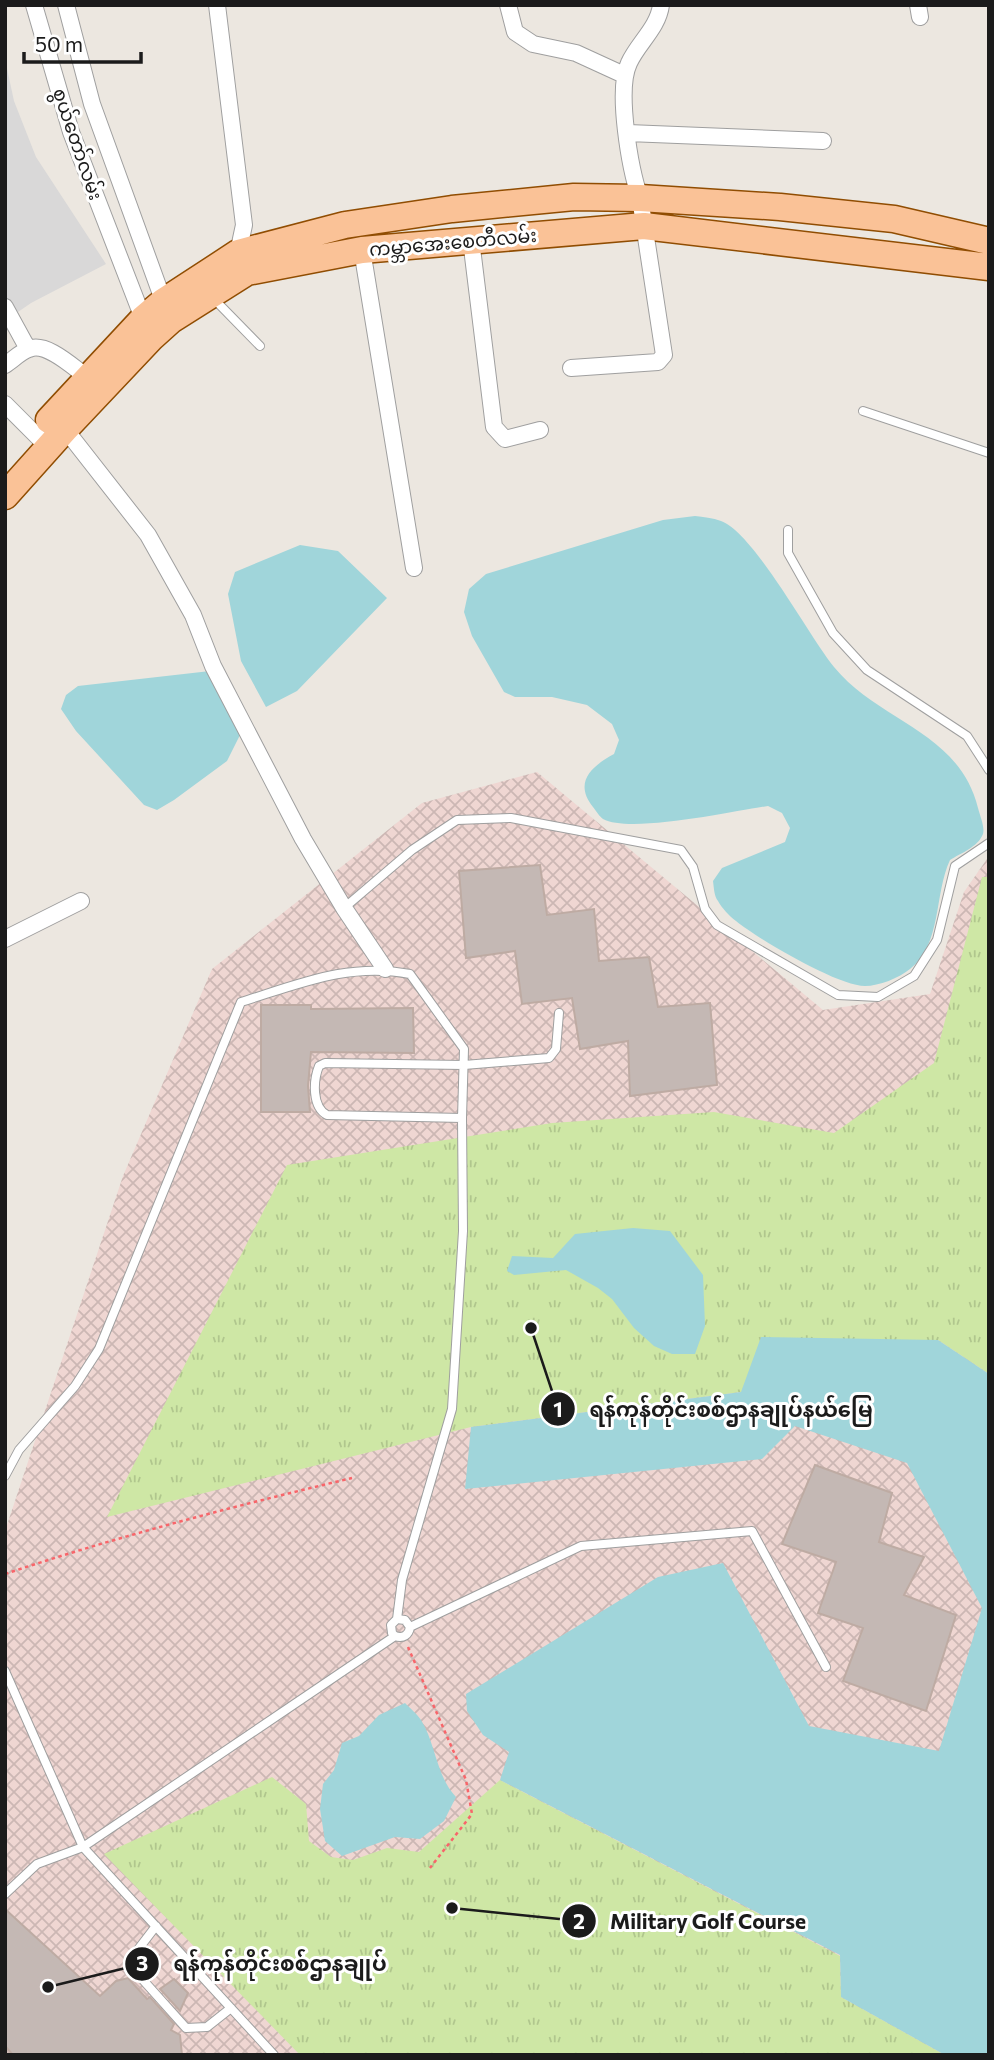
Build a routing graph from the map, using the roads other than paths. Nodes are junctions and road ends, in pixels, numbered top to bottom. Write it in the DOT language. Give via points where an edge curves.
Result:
graph roads {
  1 [pos="34,5"];
  2 [pos="66,5"];
  3 [pos="217,5"];
  4 [pos="508,5"];
  5 [pos="661,5"];
  6 [pos="624,75"];
  7 [pos="628,133"];
  8 [pos="823,141"];
  9 [pos="640,198"];
  10 [pos="644,226"];
  11 [pos="471,240"];
  12 [pos="989,241"];
  13 [pos="362,250"];
  14 [pos="239,253"];
  15 [pos="989,267"];
  16 [pos="210,295"];
  17 [pos="5,307"];
  18 [pos="157,320"];
  19 [pos="5,344"];
  20 [pos="260,346"];
  21 [pos="28,349"];
  22 [pos="9,362"];
  23 [pos="571,368"];
  24 [pos="88,377"];
  25 [pos="5,404"];
  26 [pos="863,411"];
  27 [pos="540,430"];
  28 [pos="49,437"];
  29 [pos="989,453"];
  30 [pos="5,469"];
  31 [pos="5,496"];
  32 [pos="788,530"];
  33 [pos="414,568"];
  34 [pos="989,770"];
  35 [pos="989,843"];
  36 [pos="81,901"];
  37 [pos="344,908"];
  38 [pos="5,939"];
  39 [pos="385,969"];
  40 [pos="559,1013"];
  41 [pos="464,1065"];
  42 [pos="462,1118"];
  43 [pos="5,1476"];
  44 [pos="397,1619"];
  45 [pos="410,1627"];
  46 [pos="399,1637"];
  47 [pos="826,1667"];
  48 [pos="5,1671"];
  49 [pos="83,1847"];
  50 [pos="5,1894"];
  51 [pos="156,1926"];
  52 [pos="231,2008"];
  53 [pos="274,2055"];
  1 -- 18 [label="street, စွယ်တော်လမ်း" via="71,132 112,241"];
  2 -- 18 [label="street"];
  3 -- 14 [label="street" via="244,225"];
  4 -- 6 [label="street" via="515,32 533,44 576,53"];
  5 -- 6 [label="street"];
  6 -- 7 [label="street"];
  7 -- 8 [label="street"];
  7 -- 9 [label="street"];
  9 -- 10 [label="street"];
  9 -- 12 [label="main road, ကမ္ဘာအေးစေတီလမ်း" via="894,219"];
  9 -- 14 [label="main road, ကမ္ဘာအေးစေတီလမ်း" via="574,197 452,209 345,225"];
  10 -- 11 [label="main road, ကမ္ဘာအေးစေတီလမ်း"];
  10 -- 15 [label="main road, ကမ္ဘာအေးစေတီလမ်း"];
  10 -- 23 [label="street" via="664,355 658,362"];
  11 -- 13 [label="main road, ကမ္ဘာအေးစေတီလမ်း"];
  11 -- 27 [label="street" via="494,427 505,439"];
  13 -- 16 [label="main road, ကမ္ဘာအေးစေတီလမ်း" via="247,272"];
  13 -- 33 [label="street"];
  14 -- 18 [label="main road, ကမ္ဘာအေးစေတီလမ်း"];
  16 -- 18 [label="main road, ကမ္ဘာအေးစေတီလမ်း"];
  16 -- 20 [label="lane"];
  17 -- 21 [label="street"];
  18 -- 24 [label="main road, ကမ္ဘာအေးစေတီလမ်း"];
  18 -- 28 [label="main road, ကမ္ဘာအေးစေတီလမ်း"];
  19 -- 22 [label="street"];
  21 -- 22 [label="street"];
  21 -- 24 [label="street" via="37,346 55,353"];
  24 -- 28 [label="main road, ကမ္ဘာအေးစေတီလမ်း"];
  25 -- 28 [label="street"];
  26 -- 29 [label="lane"];
  28 -- 30 [label="main road, ကမ္ဘာအေးစေတီလမ်း"];
  28 -- 31 [label="main road, ကမ္ဘာအေးစေတီလမ်း"];
  28 -- 37 [label="street" via="148,536 193,615 248,735"];
  32 -- 34 [label="lane" via="788,553 833,633 867,670 967,736"];
  35 -- 37 [label="lane" via="955,866 937,940 914,976 878,997 838,995 717,925 705,909 693,867 681,850 511,818 457,820 412,850"];
  36 -- 38 [label="street"];
  37 -- 39 [label="street"];
  39 -- 41 [label="lane" via="410,974 464,1049"];
  39 -- 43 [label="lane" via="339,972 242,1002 99,1349 75,1386 19,1450"];
  40 -- 41 [label="lane" via="556,1049 549,1058"];
  41 -- 42 [label="lane"];
  41 -- 42 [label="lane" via="325,1063 316,1073 316,1104 327,1115"];
  42 -- 44 [label="lane" via="463,1231 452,1409 402,1580"];
  44 -- 45 [label="lane"];
  44 -- 46 [label="lane" via="391,1625 392,1633"];
  45 -- 46 [label="lane" via="407,1635"];
  45 -- 47 [label="lane" via="581,1546 752,1531"];
  46 -- 49 [label="lane"];
  48 -- 49 [label="lane"];
  49 -- 50 [label="lane" via="37,1864"];
  49 -- 51 [label="lane"];
  51 -- 52 [label="lane"];
  51 -- 52 [label="lane" via="133,1956 135,1971 186,2028 207,2027"];
  52 -- 53 [label="lane"];
}
